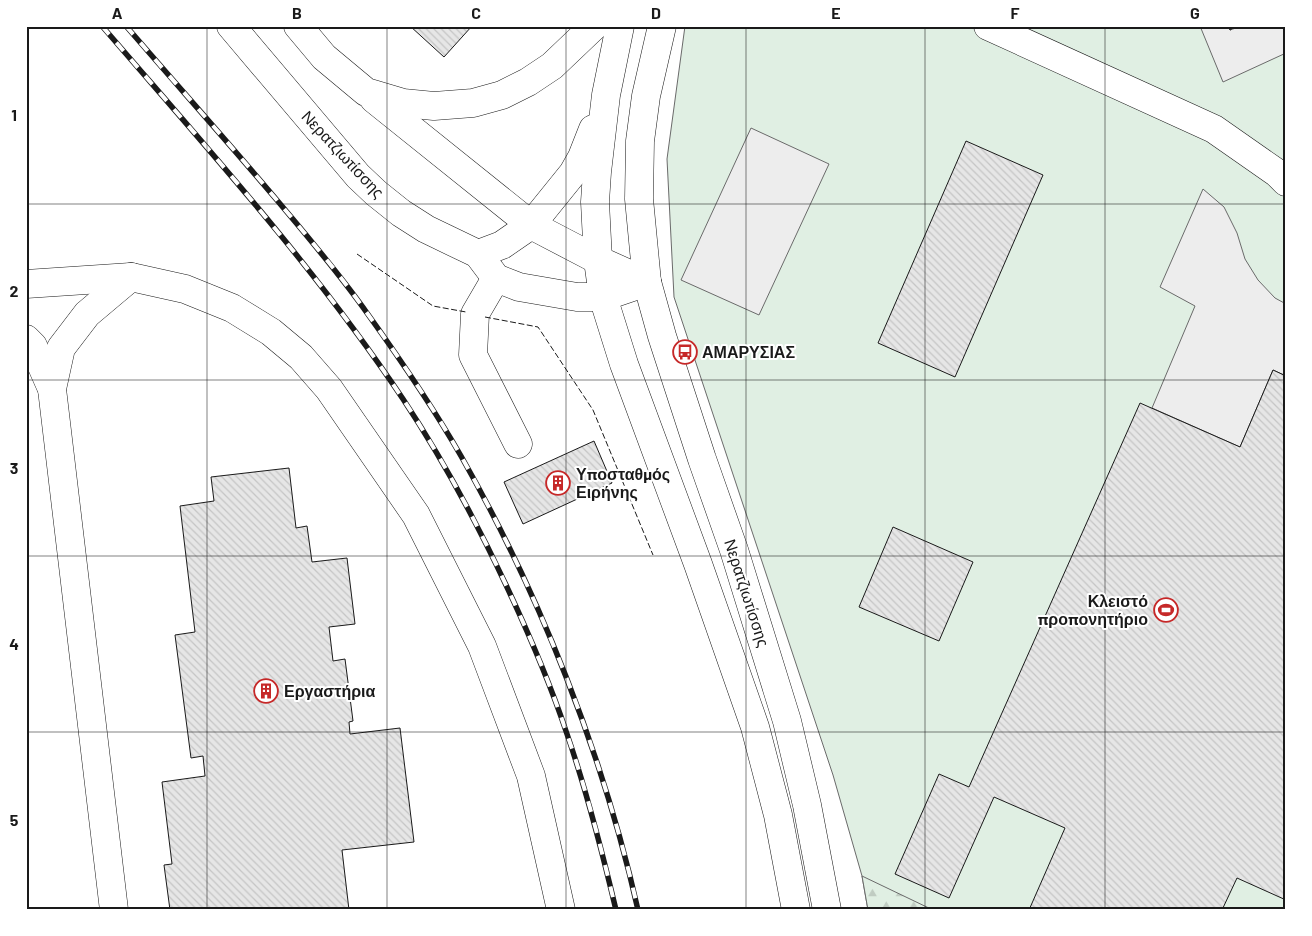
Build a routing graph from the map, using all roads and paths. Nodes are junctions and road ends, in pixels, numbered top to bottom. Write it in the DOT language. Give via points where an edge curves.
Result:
graph roads {
  1 [pos="231,26"];
  2 [pos="298,26"];
  3 [pos="594,26"];
  4 [pos="620,26"];
  5 [pos="662,26"];
  6 [pos="988,26"];
  7 [pos="366,92"];
  8 [pos="606,95"];
  9 [pos="1286,182"];
  10 [pos="531,225"];
  11 [pos="478,254"];
  12 [pos="598,260"];
  13 [pos="131,277"];
  14 [pos="496,278"];
  15 [pos="647,282"];
  16 [pos="26,284"];
  17 [pos="603,297"];
  18 [pos="26,339"];
  19 [pos="52,389"];
  20 [pos="518,444"];
  21 [pos="114,910"];
  22 [pos="561,910"];
  23 [pos="796,910"];
  24 [pos="827,910"];
  1 -- 11 [label="main road, Νερατζιωτίσσης" via="376,193 426,228"];
  2 -- 7 [label="main road" via="324,57"];
  3 -- 7 [label="main road" via="552,66 502,95 473,103 434,106 403,103"];
  4 -- 8 [label="main road"];
  5 -- 15 [label="main road, Νερατζιωτίσσης" via="640,141 639,199"];
  6 -- 9 [label="main road" via="1214,129"];
  7 -- 10 [label="main road"];
  8 -- 10 [label="main road" via="573,173"];
  8 -- 12 [label="main road" via="595,202"];
  10 -- 11 [label="main road" via="502,244"];
  10 -- 12 [label="main road"];
  11 -- 14 [label="main road, Νερατζιωτίσσης"];
  12 -- 15 [label="main road"];
  12 -- 17 [label="main road"];
  13 -- 16 [label="main road"];
  13 -- 19 [label="main road" via="86,314 61,348"];
  13 -- 22 [label="main road" via="185,289 232,308 271,332 329,388 416,515 482,646 528,767"];
  14 -- 17 [label="main road" via="519,287 577,297"];
  14 -- 20 [label="main road" via="475,314 472,355"];
  15 -- 17 [label="main road"];
  15 -- 24 [label="main road, Νερατζιωτίσσης" via="787,720"];
  17 -- 23 [label="main road" via="624,364 755,727 778,815"];
  18 -- 19 [label="main road" via="33,346"];
  19 -- 21 [label="main road"];
}
